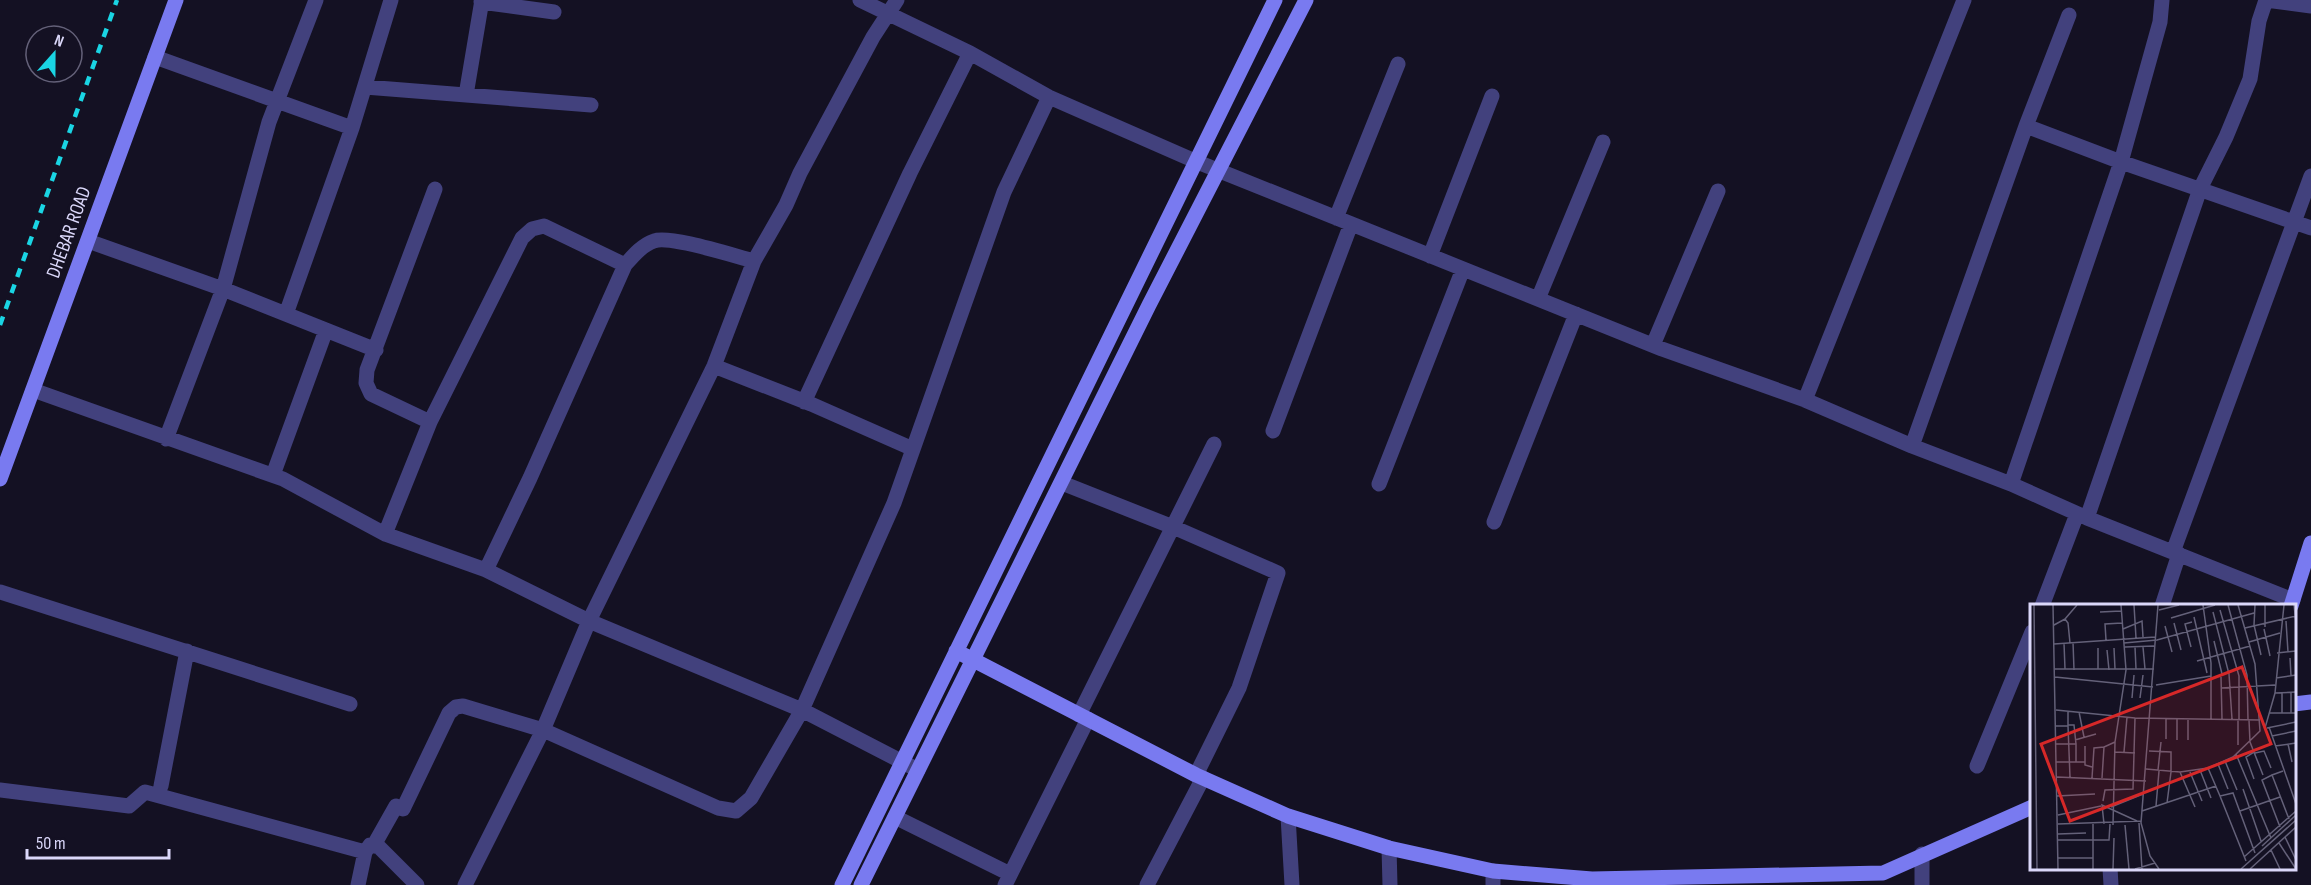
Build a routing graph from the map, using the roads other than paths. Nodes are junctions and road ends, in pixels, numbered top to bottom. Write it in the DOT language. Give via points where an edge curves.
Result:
graph roads {
  1 [pos="176,0"];
  2 [pos="316,0"];
  3 [pos="391,0"];
  4 [pos="860,0"];
  5 [pos="897,0"];
  6 [pos="1275,0"];
  7 [pos="1306,0"];
  8 [pos="1964,0"];
  9 [pos="2162,0"];
  10 [pos="2266,0"];
  11 [pos="482,1"];
  12 [pos="2311,6"];
  13 [pos="554,12"];
  14 [pos="888,14"];
  15 [pos="2069,15"];
  16 [pos="970,53"];
  17 [pos="155,57"];
  18 [pos="1398,64"];
  19 [pos="365,87"];
  20 [pos="466,95"];
  21 [pos="1492,96"];
  22 [pos="1049,97"];
  23 [pos="278,102"];
  24 [pos="591,105"];
  25 [pos="2026,126"];
  26 [pos="352,128"];
  27 [pos="1603,142"];
  28 [pos="1195,161"];
  29 [pos="2121,162"];
  30 [pos="1220,170"];
  31 [pos="2311,176"];
  32 [pos="435,189"];
  33 [pos="2200,189"];
  34 [pos="1718,191"];
  35 [pos="1336,218"];
  36 [pos="2294,222"];
  37 [pos="1351,224"];
  38 [pos="2311,228"];
  39 [pos="88,241"];
  40 [pos="1430,256"];
  41 [pos="754,261"];
  42 [pos="626,265"];
  43 [pos="1464,269"];
  44 [pos="223,289"];
  45 [pos="1538,299"];
  46 [pos="286,314"];
  47 [pos="1576,314"];
  48 [pos="326,330"];
  49 [pos="1653,345"];
  50 [pos="376,350"];
  51 [pos="714,366"];
  52 [pos="33,390"];
  53 [pos="1805,400"];
  54 [pos="804,402"];
  55 [pos="430,422"];
  56 [pos="1274,431"];
  57 [pos="166,439"];
  58 [pos="1214,444"];
  59 [pos="1912,446"];
  60 [pos="913,449"];
  61 [pos="273,475"];
  62 [pos="0,479"];
  63 [pos="1062,483"];
  64 [pos="1379,484"];
  65 [pos="2011,484"];
  66 [pos="2082,516"];
  67 [pos="1494,522"];
  68 [pos="1173,527"];
  69 [pos="385,534"];
  70 [pos="2311,543"];
  71 [pos="2176,553"];
  72 [pos="486,570"];
  73 [pos="0,592"];
  74 [pos="2292,603"];
  75 [pos="2043,604"];
  76 [pos="2163,604"];
  77 [pos="589,621"];
  78 [pos="2030,637"];
  79 [pos="187,651"];
  80 [pos="956,651"];
  81 [pos="973,660"];
  82 [pos="2311,702"];
  83 [pos="350,704"];
  84 [pos="2296,704"];
  85 [pos="802,710"];
  86 [pos="1083,717"];
  87 [pos="543,730"];
  88 [pos="902,761"];
  89 [pos="1977,766"];
  90 [pos="918,770"];
  91 [pos="1200,777"];
  92 [pos="161,786"];
  93 [pos="0,790"];
  94 [pos="2030,808"];
  95 [pos="1288,816"];
  96 [pos="895,817"];
  97 [pos="1389,848"];
  98 [pos="370,849"];
  99 [pos="1922,854"];
  100 [pos="2110,870"];
  101 [pos="1493,878"];
  102 [pos="1008,880"];
  103 [pos="1789,880"];
  104 [pos="1702,881"];
  105 [pos="1592,882"];
  106 [pos="358,885"];
  107 [pos="417,885"];
  108 [pos="465,885"];
  109 [pos="842,885"];
  110 [pos="861,885"];
  111 [pos="1147,885"];
  112 [pos="1292,885"];
  113 [pos="1390,885"];
  114 [pos="1922,885"];
  115 [pos="2111,885"];
  1 -- 17 [label="street, DHEBAR ROAD"];
  2 -- 23 [label="street"];
  3 -- 19 [label="street"];
  4 -- 14 [label="street"];
  5 -- 14 [label="street"];
  6 -- 28 [label="street"];
  7 -- 30 [label="street"];
  8 -- 53 [label="street"];
  9 -- 29 [label="street" via="2160,22"];
  10 -- 12 [label="street"];
  10 -- 33 [label="street" via="2250,79"];
  11 -- 13 [label="street"];
  11 -- 20 [label="street"];
  14 -- 16 [label="street"];
  14 -- 41 [label="street"];
  15 -- 25 [label="street"];
  16 -- 22 [label="street"];
  16 -- 54 [label="street"];
  17 -- 23 [label="street"];
  17 -- 39 [label="street, DHEBAR ROAD"];
  18 -- 35 [label="street"];
  19 -- 20 [label="street"];
  19 -- 26 [label="street"];
  20 -- 24 [label="street"];
  21 -- 40 [label="street"];
  22 -- 28 [label="street"];
  22 -- 60 [label="street" via="1004,192"];
  23 -- 26 [label="street"];
  23 -- 44 [label="street"];
  25 -- 29 [label="street"];
  25 -- 59 [label="street"];
  26 -- 46 [label="street"];
  27 -- 45 [label="street"];
  28 -- 30 [label="street"];
  28 -- 80 [label="street"];
  29 -- 33 [label="street"];
  29 -- 65 [label="street"];
  30 -- 35 [label="street"];
  30 -- 63 [label="street"];
  31 -- 36 [label="street"];
  32 -- 50 [label="street"];
  33 -- 36 [label="street"];
  33 -- 66 [label="street"];
  34 -- 49 [label="street"];
  35 -- 37 [label="street"];
  36 -- 38 [label="street"];
  36 -- 71 [label="street"];
  37 -- 40 [label="street"];
  37 -- 56 [label="street"];
  39 -- 44 [label="street"];
  39 -- 52 [label="street, DHEBAR ROAD"];
  40 -- 43 [label="street"];
  41 -- 42 [label="street" via="680,243 654,241"];
  41 -- 51 [label="street"];
  42 -- 55 [label="street" via="544,225 532,229 522,238"];
  42 -- 72 [label="street"];
  43 -- 45 [label="street"];
  43 -- 64 [label="street"];
  44 -- 46 [label="street"];
  44 -- 57 [label="street"];
  45 -- 47 [label="street"];
  46 -- 48 [label="street"];
  47 -- 49 [label="street"];
  47 -- 67 [label="street"];
  48 -- 50 [label="street"];
  48 -- 61 [label="street"];
  49 -- 53 [label="street"];
  50 -- 55 [label="street" via="366,383 371,394"];
  51 -- 54 [label="street"];
  51 -- 77 [label="street"];
  52 -- 57 [label="street"];
  52 -- 62 [label="street, DHEBAR ROAD"];
  53 -- 59 [label="street"];
  54 -- 60 [label="street"];
  55 -- 69 [label="street"];
  57 -- 61 [label="street"];
  58 -- 68 [label="street"];
  59 -- 65 [label="street"];
  60 -- 85 [label="street" via="894,503"];
  61 -- 69 [label="street"];
  63 -- 68 [label="street"];
  63 -- 81 [label="street"];
  65 -- 66 [label="street"];
  66 -- 71 [label="street"];
  66 -- 75 [label="street"];
  68 -- 86 [label="street"];
  68 -- 91 [label="street" via="1278,573 1239,688"];
  69 -- 72 [label="street"];
  70 -- 74 [label="street"];
  71 -- 74 [label="street"];
  71 -- 76 [label="street"];
  72 -- 77 [label="street"];
  73 -- 79 [label="street"];
  77 -- 85 [label="street"];
  77 -- 87 [label="street"];
  78 -- 89 [label="street"];
  79 -- 83 [label="street"];
  79 -- 92 [label="street"];
  80 -- 81 [label="street"];
  80 -- 88 [label="street"];
  81 -- 86 [label="street"];
  81 -- 90 [label="street"];
  82 -- 84 [label="street"];
  85 -- 87 [label="street" via="751,798 736,811 718,808"];
  85 -- 88 [label="street"];
  86 -- 91 [label="street"];
  86 -- 102 [label="street"];
  87 -- 98 [label="street" via="469,707 456,707 449,713 400,808"];
  87 -- 108 [label="street"];
  88 -- 90 [label="street"];
  88 -- 109 [label="street"];
  90 -- 96 [label="street"];
  91 -- 95 [label="street"];
  91 -- 111 [label="street"];
  93 -- 98 [label="street" via="129,806 145,792"];
  94 -- 99 [label="street"];
  95 -- 97 [label="street"];
  95 -- 112 [label="street"];
  96 -- 102 [label="street"];
  96 -- 110 [label="street"];
  97 -- 101 [label="street"];
  97 -- 113 [label="street"];
  98 -- 106 [label="street"];
  98 -- 107 [label="street" via="379,847"];
  99 -- 103 [label="street" via="1883,873"];
  99 -- 114 [label="street"];
  100 -- 115 [label="street"];
  101 -- 105 [label="street"];
  103 -- 104 [label="street"];
  104 -- 105 [label="street"];
}
